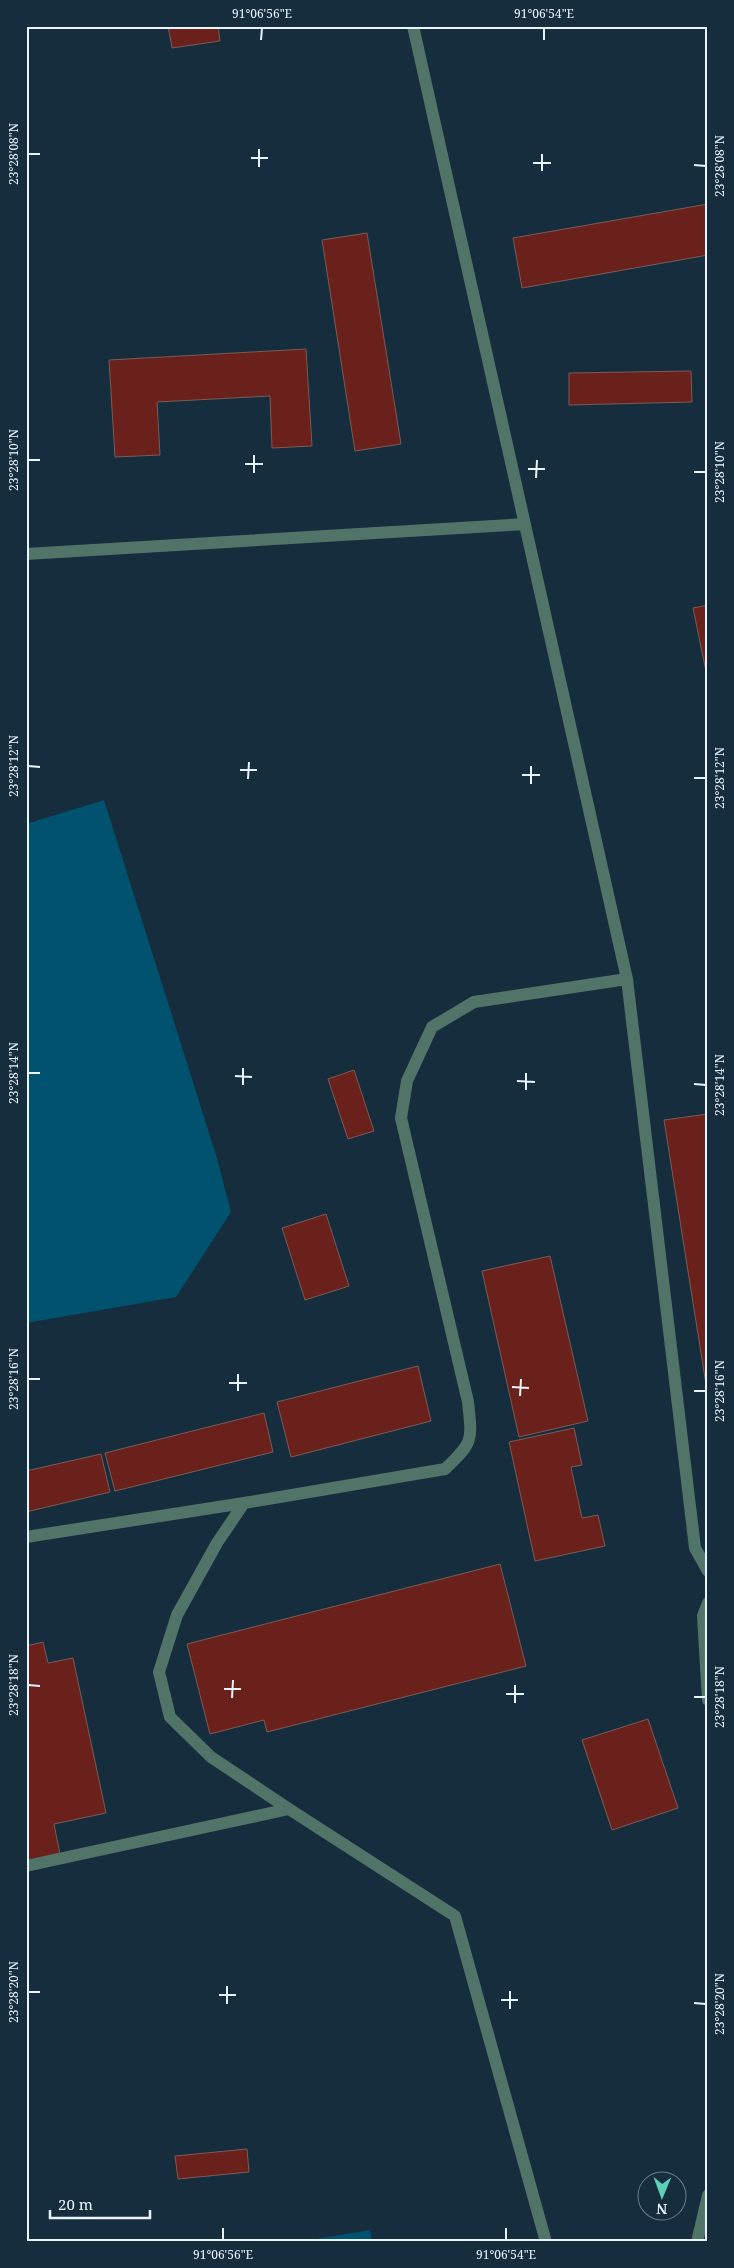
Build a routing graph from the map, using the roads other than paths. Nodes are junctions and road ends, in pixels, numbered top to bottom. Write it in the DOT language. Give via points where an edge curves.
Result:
graph roads {
  1 [pos="413,26"];
  2 [pos="525,524"];
  3 [pos="26,554"];
  4 [pos="627,979"];
  5 [pos="244,1503"];
  6 [pos="26,1537"];
  7 [pos="708,1571"];
  8 [pos="708,1603"];
  9 [pos="708,1700"];
  10 [pos="289,1809"];
  11 [pos="26,1866"];
  12 [pos="708,2195"];
  13 [pos="546,2242"];
  14 [pos="697,2242"];
  1 -- 2 [label="street"];
  2 -- 3 [label="street"];
  2 -- 4 [label="street"];
  4 -- 5 [label="street" via="474,1002 432,1027 407,1081 401,1118 468,1402 471,1432 466,1450 445,1469"];
  4 -- 7 [label="street" via="695,1548"];
  5 -- 6 [label="street"];
  5 -- 10 [label="street" via="217,1543 177,1615 159,1672 170,1717 211,1757"];
  8 -- 9 [label="street" via="703,1616"];
  10 -- 11 [label="street"];
  10 -- 13 [label="street" via="455,1916"];
  12 -- 14 [label="street"];
}
